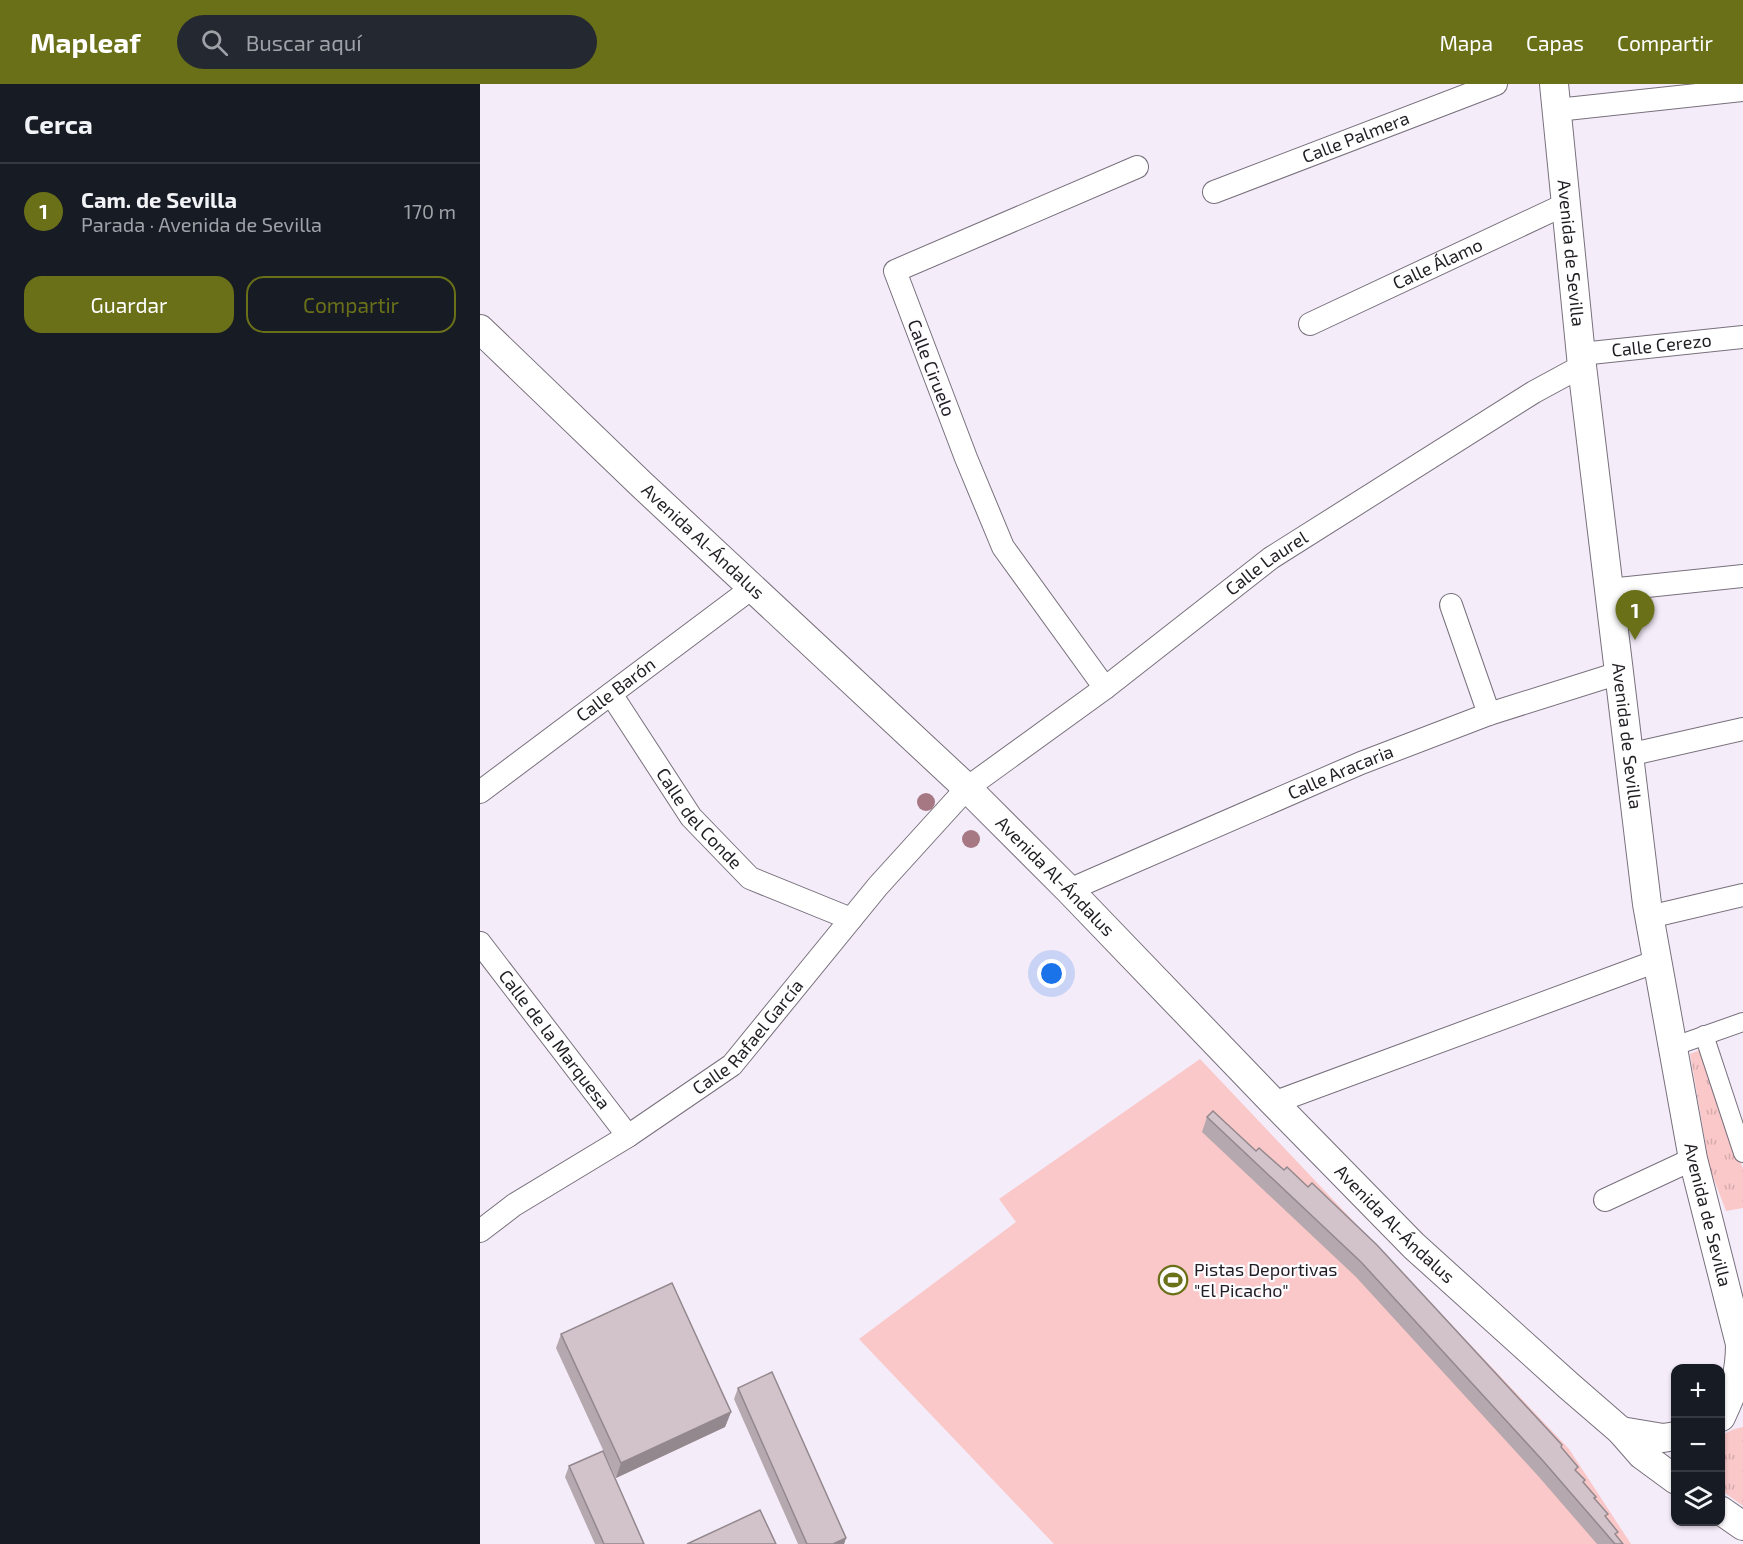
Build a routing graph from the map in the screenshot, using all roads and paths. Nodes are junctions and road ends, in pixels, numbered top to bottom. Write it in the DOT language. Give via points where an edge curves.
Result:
graph roads {
  1 [pos="1496,84"];
  2 [pos="1743,90"];
  3 [pos="1556,97"];
  4 [pos="1137,166"];
  5 [pos="1214,192"];
  6 [pos="1566,204"];
  7 [pos="1310,324"];
  8 [pos="480,329"];
  9 [pos="1743,337"];
  10 [pos="1581,360"];
  11 [pos="1743,576"];
  12 [pos="752,588"];
  13 [pos="1609,590"];
  14 [pos="1451,605"];
  15 [pos="1619,673"];
  16 [pos="1105,688"];
  17 [pos="611,694"];
  18 [pos="1489,714"];
  19 [pos="1743,729"];
  20 [pos="1628,755"];
  21 [pos="967,788"];
  22 [pos="480,792"];
  23 [pos="1069,890"];
  24 [pos="1743,895"];
  25 [pos="1649,916"];
  26 [pos="851,919"];
  27 [pos="480,943"];
  28 [pos="1657,961"];
  29 [pos="1743,1022"];
  30 [pos="1704,1035"];
  31 [pos="1672,1047"];
  32 [pos="1273,1103"];
  33 [pos="627,1136"];
  34 [pos="1743,1153"];
  35 [pos="1693,1160"];
  36 [pos="1605,1200"];
  37 [pos="480,1231"];
  38 [pos="1734,1287"];
  39 [pos="1741,1347"];
  40 [pos="1725,1408"];
  41 [pos="1743,1413"];
  42 [pos="1725,1416"];
  43 [pos="1621,1431"];
  44 [pos="1671,1437"];
  45 [pos="1671,1476"];
  46 [pos="1725,1513"];
  47 [pos="1743,1526"];
  1 -- 5 [label="street, Calle Palmera"];
  2 -- 3 [label="street"];
  3 -- 6 [label="street, Avenida de Sevilla"];
  4 -- 16 [label="street, Calle Ciruelo" via="895,271 1003,547"];
  6 -- 7 [label="street, Calle Álamo"];
  6 -- 10 [label="street, Avenida de Sevilla"];
  8 -- 12 [label="street, Avenida Al-Ándalus"];
  9 -- 10 [label="street, Calle Cerezo"];
  10 -- 13 [label="street, Avenida de Sevilla"];
  10 -- 16 [label="street, Calle Laurel" via="1271,558"];
  11 -- 13 [label="street"];
  12 -- 17 [label="street, Calle Barón"];
  12 -- 21 [label="street, Avenida Al-Ándalus"];
  13 -- 15 [label="street, Avenida de Sevilla"];
  14 -- 18 [label="street"];
  15 -- 18 [label="street, Calle Aracaria"];
  15 -- 20 [label="street, Avenida de Sevilla"];
  16 -- 21 [label="street, Calle Laurel"];
  17 -- 22 [label="street, Calle Barón"];
  17 -- 26 [label="street, Calle del Conde" via="691,817 750,878"];
  18 -- 23 [label="street, Calle Aracaria" via="1361,763"];
  19 -- 20 [label="street"];
  20 -- 25 [label="street, Avenida de Sevilla"];
  21 -- 23 [label="street, Avenida Al-Ándalus"];
  21 -- 26 [label="street, Calle Rafael García"];
  23 -- 32 [label="street, Avenida Al-Ándalus"];
  24 -- 25 [label="street"];
  25 -- 28 [label="street, Avenida de Sevilla"];
  26 -- 33 [label="street, Calle Rafael García" via="732,1065"];
  27 -- 33 [label="street, Calle de la Marquesa"];
  28 -- 31 [label="street, Avenida de Sevilla"];
  28 -- 32 [label="street"];
  29 -- 30 [label="street"];
  30 -- 31 [label="street"];
  30 -- 34 [label="street"];
  31 -- 35 [label="street, Avenida de Sevilla"];
  32 -- 43 [label="street, Avenida Al-Ándalus" via="1414,1246"];
  33 -- 37 [label="street, Calle Rafael García" via="514,1205"];
  35 -- 36 [label="street"];
  35 -- 38 [label="street, Avenida de Sevilla"];
  38 -- 39 [label="street, Avenida de Sevilla"];
  39 -- 40 [label="street, Avenida de Sevilla" via="1738,1374"];
  41 -- 42 [label="street"];
  43 -- 44 [label="street"];
  43 -- 45 [label="street, Avenida Al-Ándalus" via="1642,1455"];
  46 -- 47 [label="street"];
}
